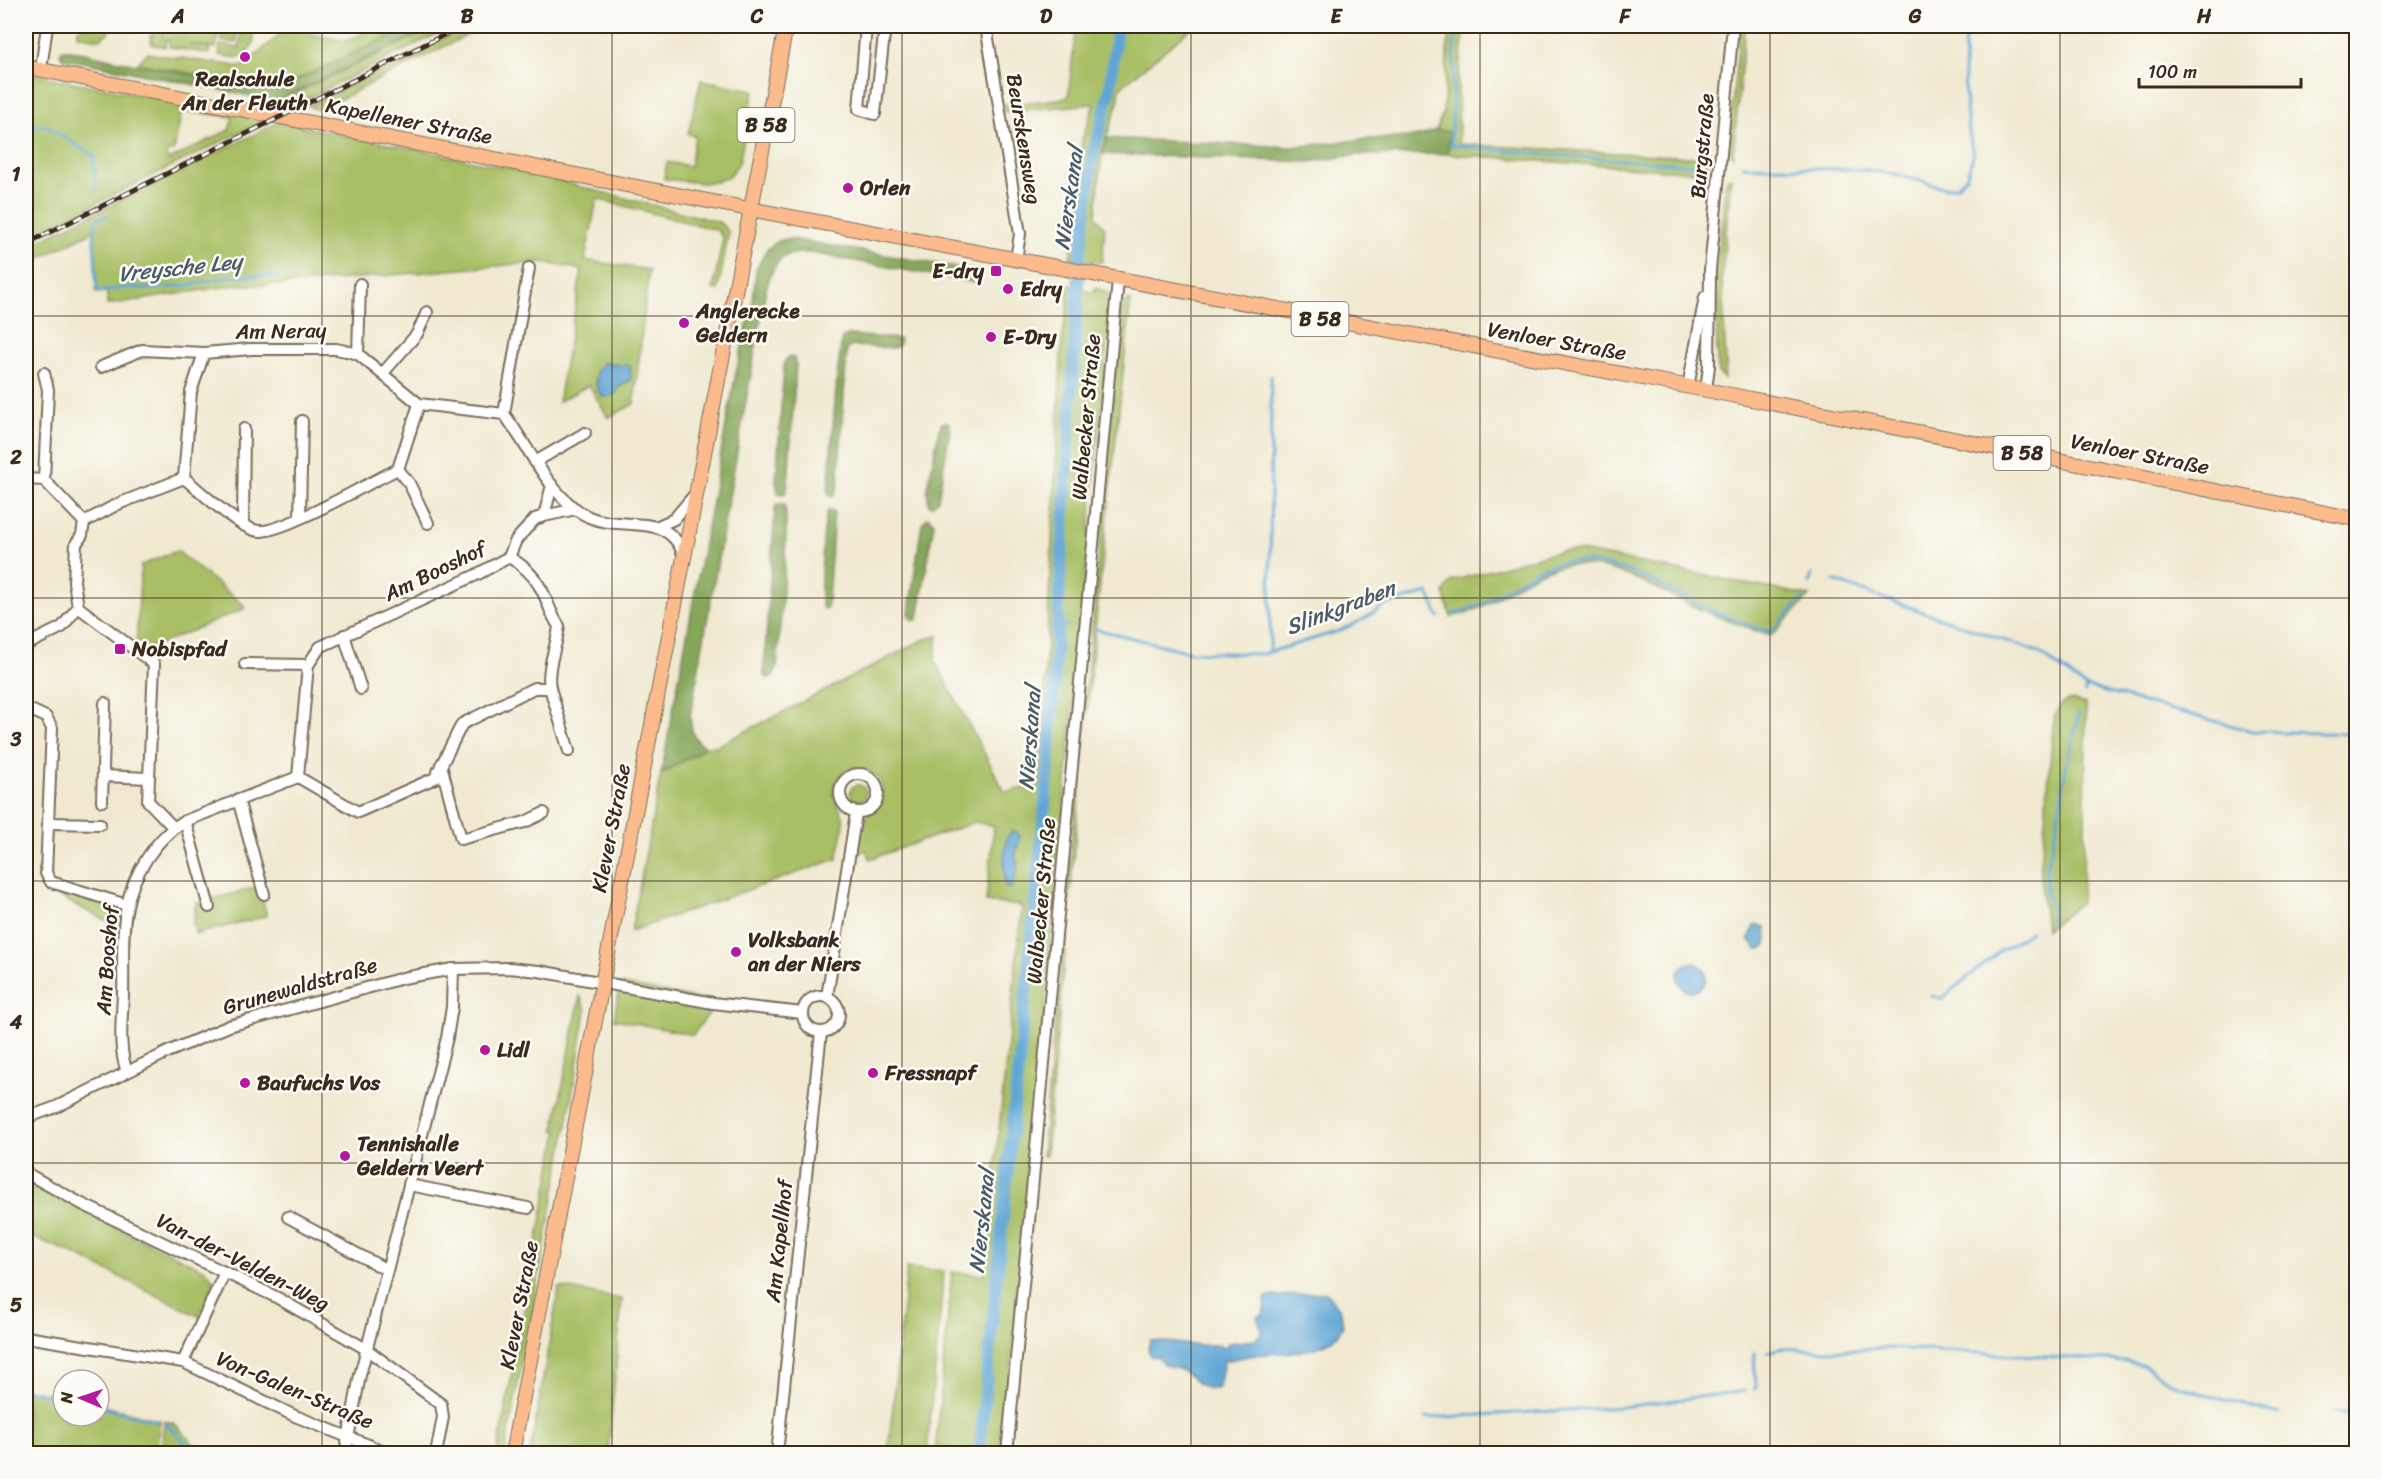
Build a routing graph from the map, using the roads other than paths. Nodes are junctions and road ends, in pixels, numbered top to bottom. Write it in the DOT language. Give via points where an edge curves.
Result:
graph roads {
  1 [pos="47,26"];
  2 [pos="786,26"];
  3 [pos="866,26"];
  4 [pos="885,26"];
  5 [pos="986,26"];
  6 [pos="1733,26"];
  7 [pos="26,67"];
  8 [pos="41,69"];
  9 [pos="749,209"];
  10 [pos="1016,260"];
  11 [pos="529,268"];
  12 [pos="1710,270"];
  13 [pos="1118,280"];
  14 [pos="360,284"];
  15 [pos="427,312"];
  16 [pos="204,353"];
  17 [pos="358,354"];
  18 [pos="101,366"];
  19 [pos="44,373"];
  20 [pos="383,373"];
  21 [pos="1688,387"];
  22 [pos="1706,390"];
  23 [pos="419,404"];
  24 [pos="504,414"];
  25 [pos="302,421"];
  26 [pos="244,429"];
  27 [pos="585,433"];
  28 [pos="535,462"];
  29 [pos="398,469"];
  30 [pos="184,478"];
  31 [pos="26,479"];
  32 [pos="44,480"];
  33 [pos="552,485"];
  34 [pos="696,492"];
  35 [pos="576,509"];
  36 [pos="544,516"];
  37 [pos="300,517"];
  38 [pos="2356,519"];
  39 [pos="84,522"];
  40 [pos="428,523"];
  41 [pos="243,525"];
  42 [pos="656,527"];
  43 [pos="684,556"];
  44 [pos="509,557"];
  45 [pos="78,607"];
  46 [pos="344,635"];
  47 [pos="26,645"];
  48 [pos="245,664"];
  49 [pos="309,665"];
  50 [pos="550,687"];
  51 [pos="361,689"];
  52 [pos="105,703"];
  53 [pos="29,713"];
  54 [pos="569,751"];
  55 [pos="441,765"];
  56 [pos="103,776"];
  57 [pos="298,777"];
  58 [pos="148,778"];
  59 [pos="238,799"];
  60 [pos="102,801"];
  61 [pos="544,813"];
  62 [pos="856,813"];
  63 [pos="185,820"];
  64 [pos="49,823"];
  65 [pos="100,824"];
  66 [pos="173,827"];
  67 [pos="264,894"];
  68 [pos="127,905"];
  69 [pos="209,907"];
  70 [pos="453,969"];
  71 [pos="603,981"];
  72 [pos="827,997"];
  73 [pos="803,1013"];
  74 [pos="821,1032"];
  75 [pos="127,1072"];
  76 [pos="26,1118"];
  77 [pos="26,1173"];
  78 [pos="409,1185"];
  79 [pos="528,1208"];
  80 [pos="288,1217"];
  81 [pos="387,1270"];
  82 [pos="225,1272"];
  83 [pos="26,1337"];
  84 [pos="366,1350"];
  85 [pos="183,1362"];
  86 [pos="348,1437"];
  87 [pos="345,1454"];
  88 [pos="391,1454"];
  89 [pos="436,1454"];
  90 [pos="512,1454"];
  91 [pos="777,1454"];
  92 [pos="1007,1454"];
  1 -- 8 [label="street"];
  2 -- 9 [label="main road, B 58"];
  3 -- 4 [label="street" via="859,109 875,114"];
  5 -- 10 [label="street, Beurskensweg" via="1020,234"];
  6 -- 12 [label="street, Burgstraße"];
  7 -- 8 [label="main road, Kapellener Straße"];
  8 -- 9 [label="main road, Kapellener Straße"];
  9 -- 10 [label="main road, Venloer Straße / B 58"];
  9 -- 34 [label="main road, Klever Straße"];
  10 -- 13 [label="main road, Venloer Straße / B 58"];
  11 -- 24 [label="street"];
  12 -- 21 [label="street, Burgstraße"];
  12 -- 22 [label="street, Burgstraße"];
  13 -- 21 [label="main road, Venloer Straße / B 58"];
  13 -- 92 [label="street, Walbecker Straße"];
  14 -- 17 [label="street"];
  15 -- 20 [label="street" via="417,334"];
  16 -- 17 [label="street, Am Neray" via="336,349"];
  16 -- 18 [label="street, Am Neray" via="142,350"];
  16 -- 30 [label="street" via="191,392"];
  17 -- 20 [label="street, Am Neray"];
  19 -- 32 [label="street" via="48,390"];
  20 -- 23 [label="street, Am Neray"];
  21 -- 22 [label="main road, Venloer Straße / B 58"];
  22 -- 38 [label="main road, Venloer Straße / B 58"];
  23 -- 24 [label="street"];
  23 -- 29 [label="street"];
  24 -- 28 [label="street"];
  25 -- 37 [label="street"];
  26 -- 41 [label="street"];
  27 -- 28 [label="street"];
  28 -- 33 [label="street"];
  29 -- 37 [label="street"];
  29 -- 40 [label="street"];
  30 -- 39 [label="street"];
  30 -- 41 [label="street"];
  31 -- 32 [label="street"];
  32 -- 39 [label="street"];
  33 -- 35 [label="street"];
  33 -- 36 [label="street"];
  34 -- 42 [label="street" via="674,519"];
  34 -- 43 [label="main road, Klever Straße"];
  35 -- 36 [label="street, Am Booshof"];
  35 -- 42 [label="street" via="604,521"];
  36 -- 44 [label="street, Am Booshof" via="535,519 516,540"];
  37 -- 41 [label="street" via="269,530 258,531"];
  39 -- 45 [label="street" via="76,544 74,582"];
  42 -- 43 [label="street" via="677,538"];
  43 -- 71 [label="main road, Klever Straße"];
  44 -- 46 [label="street, Am Booshof"];
  44 -- 50 [label="street, Am Booshof" via="522,565 540,587 559,626 548,677"];
  45 -- 47 [label="street" via="62,627"];
  45 -- 58 [label="street" via="154,664"];
  46 -- 49 [label="street, Am Booshof" via="320,647"];
  46 -- 51 [label="street"];
  48 -- 49 [label="street"];
  49 -- 57 [label="street"];
  50 -- 54 [label="street, Am Booshof"];
  50 -- 55 [label="street" via="534,688 462,724"];
  52 -- 56 [label="street"];
  53 -- 64 [label="street" via="46,717 52,728"];
  55 -- 57 [label="street" via="435,778 358,812"];
  55 -- 61 [label="street" via="460,839"];
  56 -- 58 [label="street"];
  56 -- 60 [label="street"];
  57 -- 59 [label="street, Am Booshof"];
  58 -- 66 [label="street" via="148,801"];
  59 -- 63 [label="street, Am Booshof"];
  59 -- 67 [label="street"];
  62 -- 72 [label="street"];
  63 -- 66 [label="street, Am Booshof"];
  63 -- 69 [label="street"];
  64 -- 65 [label="street"];
  64 -- 68 [label="street" via="46,873 51,882"];
  66 -- 68 [label="street, Am Booshof" via="145,861"];
  68 -- 75 [label="street, Am Booshof" via="122,1046"];
  70 -- 71 [label="street, Grunewaldstraße" via="520,969"];
  70 -- 75 [label="street, Grunewaldstraße" via="403,978 246,1020"];
  70 -- 78 [label="street" via="449,1029"];
  71 -- 73 [label="street" via="712,1003"];
  71 -- 90 [label="main road, Klever Straße"];
  72 -- 73 [label="street" via="808,1001"];
  72 -- 74 [label="street" via="836,1005 838,1017 832,1028"];
  73 -- 74 [label="street" via="808,1026"];
  74 -- 91 [label="street, Am Kapellhof"];
  75 -- 76 [label="street, Grunewaldstraße"];
  77 -- 82 [label="street, Van-der-Velden-Weg"];
  78 -- 79 [label="street"];
  78 -- 81 [label="street"];
  80 -- 81 [label="street"];
  81 -- 84 [label="street"];
  82 -- 84 [label="street, Van-der-Velden-Weg"];
  82 -- 85 [label="street, Von-Galen-Straße"];
  83 -- 85 [label="street, Von-Galen-Straße"];
  84 -- 86 [label="street"];
  84 -- 89 [label="street, Van-der-Velden-Weg" via="441,1404 443,1417"];
  85 -- 86 [label="street, Von-Galen-Straße"];
  86 -- 87 [label="street"];
  86 -- 88 [label="street, Von-Galen-Straße"];
}
